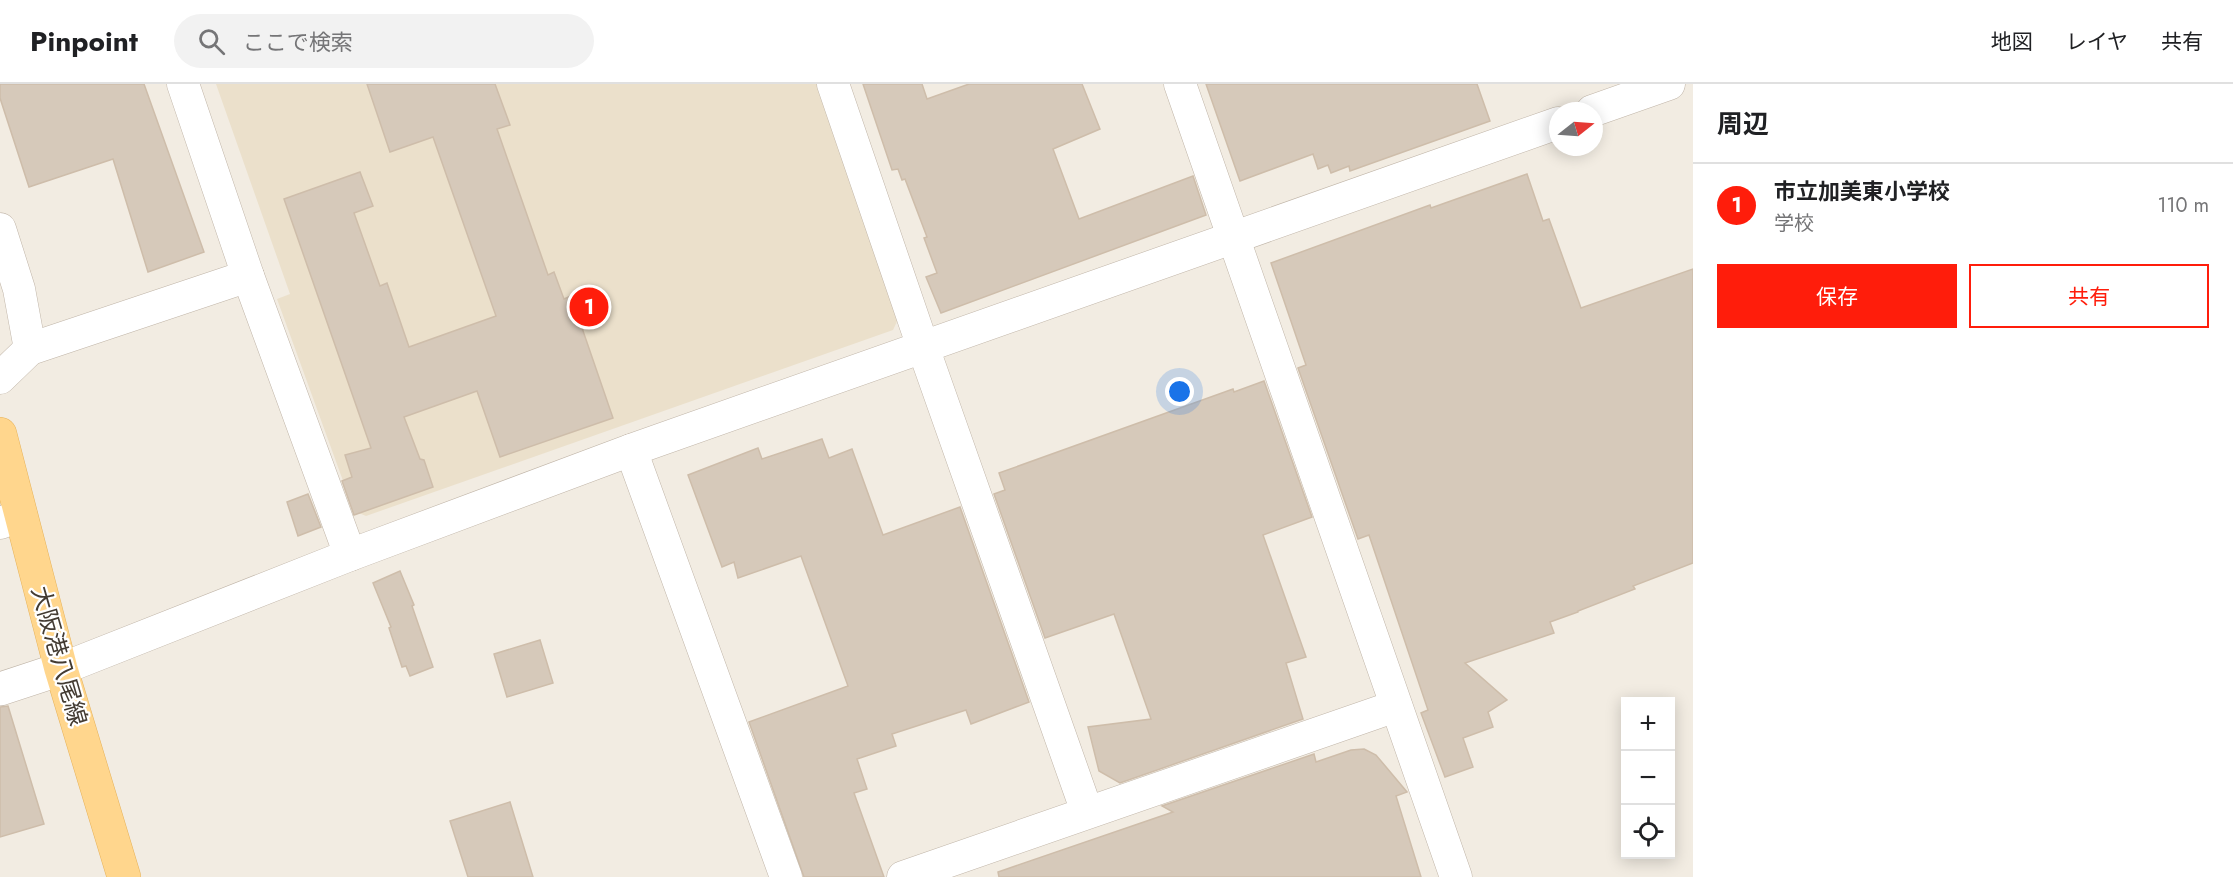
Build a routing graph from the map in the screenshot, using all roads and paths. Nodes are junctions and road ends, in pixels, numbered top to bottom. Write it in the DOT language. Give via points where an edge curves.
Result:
graph roads {
  1 [pos="183,84"];
  2 [pos="833,84"];
  3 [pos="1180,84"];
  4 [pos="1669,84"];
  5 [pos="1603,107"];
  6 [pos="1549,126"];
  7 [pos="0,229"];
  8 [pos="1233,237"];
  9 [pos="248,276"];
  10 [pos="923,347"];
  11 [pos="30,349"];
  12 [pos="0,378"];
  13 [pos="0,434"];
  14 [pos="631,450"];
  15 [pos="10,519"];
  16 [pos="350,555"];
  17 [pos="61,669"];
  18 [pos="0,689"];
  19 [pos="1396,706"];
  20 [pos="1087,812"];
  21 [pos="124,877"];
  22 [pos="786,877"];
  23 [pos="903,877"];
  24 [pos="1456,877"];
  1 -- 9 [label="street"];
  2 -- 10 [label="street"];
  3 -- 8 [label="street"];
  4 -- 5 [label="street"];
  6 -- 8 [label="street"];
  7 -- 11 [label="street" via="19,289"];
  8 -- 10 [label="street"];
  8 -- 19 [label="street"];
  9 -- 11 [label="street"];
  9 -- 16 [label="street"];
  10 -- 14 [label="street"];
  10 -- 20 [label="street"];
  11 -- 12 [label="street"];
  13 -- 15 [label="main road, 大阪港八尾線"];
  14 -- 16 [label="street"];
  14 -- 22 [label="street"];
  15 -- 17 [label="main road, 大阪港八尾線"];
  16 -- 17 [label="street"];
  17 -- 18 [label="street"];
  17 -- 21 [label="main road, 大阪港八尾線"];
  19 -- 20 [label="street"];
  19 -- 24 [label="street"];
  20 -- 23 [label="street"];
}
